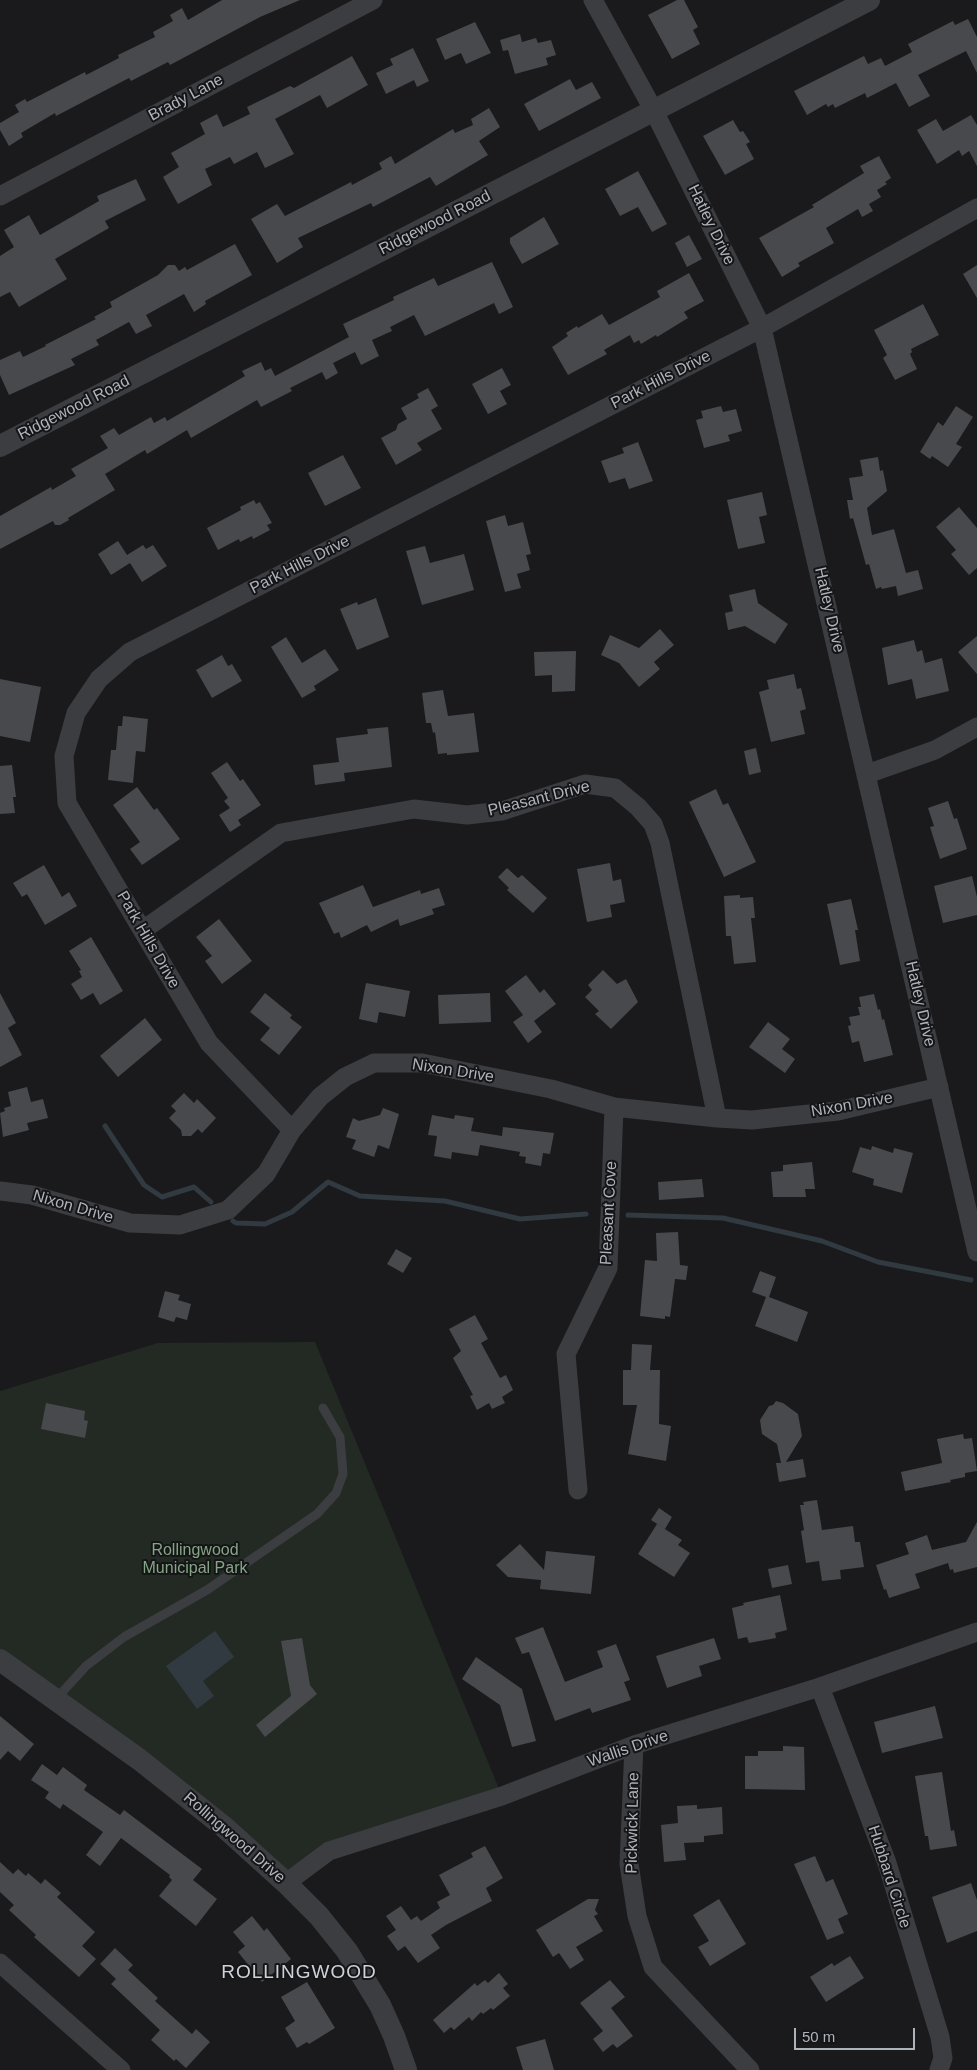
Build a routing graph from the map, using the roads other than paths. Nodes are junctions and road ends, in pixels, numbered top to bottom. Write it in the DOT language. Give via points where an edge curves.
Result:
graph roads {
  1 [pos="373,0"];
  2 [pos="593,0"];
  3 [pos="869,0"];
  4 [pos="654,111"];
  5 [pos="0,196"];
  6 [pos="977,208"];
  7 [pos="762,328"];
  8 [pos="0,446"];
  9 [pos="977,727"];
  10 [pos="867,774"];
  11 [pos="142,930"];
  12 [pos="939,1087"];
  13 [pos="614,1107"];
  14 [pos="716,1118"];
  15 [pos="292,1130"];
  16 [pos="0,1191"];
  17 [pos="977,1249"];
  18 [pos="323,1408"];
  19 [pos="578,1490"];
  20 [pos="977,1632"];
  21 [pos="0,1660"];
  22 [pos="820,1688"];
  23 [pos="56,1700"];
  24 [pos="634,1745"];
  25 [pos="286,1883"];
  26 [pos="0,1963"];
  27 [pos="120,2070"];
  28 [pos="406,2070"];
  29 [pos="750,2070"];
  30 [pos="939,2070"];
  1 -- 5 [label="street, Brady Lane"];
  2 -- 4 [label="street, Hatley Drive"];
  3 -- 4 [label="street, Ridgewood Road"];
  4 -- 7 [label="street, Hatley Drive"];
  4 -- 8 [label="street, Ridgewood Road"];
  6 -- 7 [label="street, Park Hills Drive"];
  7 -- 10 [label="street, Hatley Drive"];
  7 -- 11 [label="street, Park Hills Drive" via="130,652 99,679 76,713 64,756 67,803"];
  9 -- 10 [label="street" via="935,750"];
  10 -- 12 [label="street, Hatley Drive"];
  11 -- 14 [label="street, Pleasant Drive" via="282,833 414,809 468,815 502,811 585,784 614,788 654,824 660,843"];
  11 -- 15 [label="street, Park Hills Drive" via="209,1043"];
  12 -- 14 [label="street, Nixon Drive" via="838,1111 752,1120"];
  12 -- 17 [label="street, Hatley Drive"];
  13 -- 14 [label="street, Nixon Drive"];
  13 -- 15 [label="street, Nixon Drive" via="551,1089 422,1063 374,1063 345,1077 320,1097"];
  13 -- 19 [label="street, Pleasant Cove" via="608,1268 566,1354"];
  15 -- 16 [label="street, Nixon Drive" via="266,1174 228,1210 180,1225 130,1223 32,1195"];
  18 -- 23 [label="lane" via="340,1437 343,1474 336,1493 317,1514 207,1590 124,1637 86,1666"];
  20 -- 22 [label="street, Wallis Drive"];
  21 -- 23 [label="street, Rollingwood Drive"];
  22 -- 24 [label="street, Wallis Drive"];
  22 -- 30 [label="street, Hubbard Circle" via="890,1872 940,2037 943,2058"];
  23 -- 25 [label="street, Rollingwood Drive" via="140,1760 223,1826"];
  24 -- 25 [label="street, Wallis Drive" via="502,1796 329,1852"];
  24 -- 29 [label="street, Pickwick Lane" via="629,1864 637,1916 653,1967"];
  25 -- 28 [label="street, Rollingwood Drive" via="319,1916 347,1951 380,2005"];
  26 -- 27 [label="street"];
}
